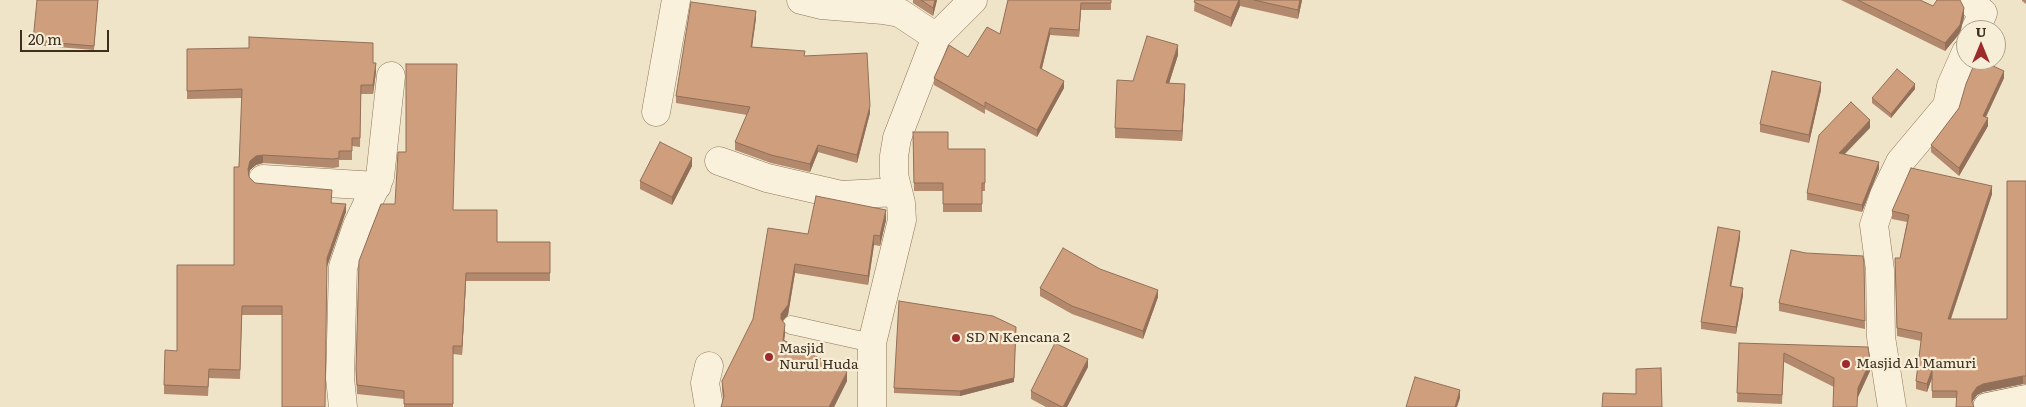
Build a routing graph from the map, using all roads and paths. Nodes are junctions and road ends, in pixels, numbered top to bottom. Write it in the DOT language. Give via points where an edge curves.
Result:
graph roads {
  1 [pos="676,0"];
  2 [pos="801,0"];
  3 [pos="973,0"];
  4 [pos="1973,0"];
  5 [pos="1980,20"];
  6 [pos="936,37"];
  7 [pos="1958,70"];
  8 [pos="391,76"];
  9 [pos="656,112"];
  10 [pos="719,161"];
  11 [pos="263,179"];
  12 [pos="377,186"];
  13 [pos="897,192"];
  14 [pos="791,325"];
  15 [pos="872,343"];
  16 [pos="709,366"];
  17 [pos="2026,399"];
  18 [pos="343,407"];
  19 [pos="709,407"];
  20 [pos="872,407"];
  21 [pos="1892,407"];
  22 [pos="1987,407"];
  1 -- 9 [label="street"];
  2 -- 6 [label="street" via="900,14"];
  3 -- 6 [label="street"];
  4 -- 5 [label="street" via="1983,14"];
  6 -- 13 [label="street" via="897,138 894,175"];
  7 -- 21 [label="street" via="1947,106 1900,162 1874,225 1880,270 1881,338"];
  8 -- 12 [label="street" via="382,168"];
  10 -- 13 [label="street" via="767,178 841,195"];
  11 -- 12 [label="street"];
  12 -- 18 [label="street" via="357,226 343,267 340,378"];
  13 -- 15 [label="street" via="902,220 899,240"];
  14 -- 15 [label="lane"];
  15 -- 20 [label="street"];
  16 -- 19 [label="street" via="705,383"];
  17 -- 22 [label="street"];
}
